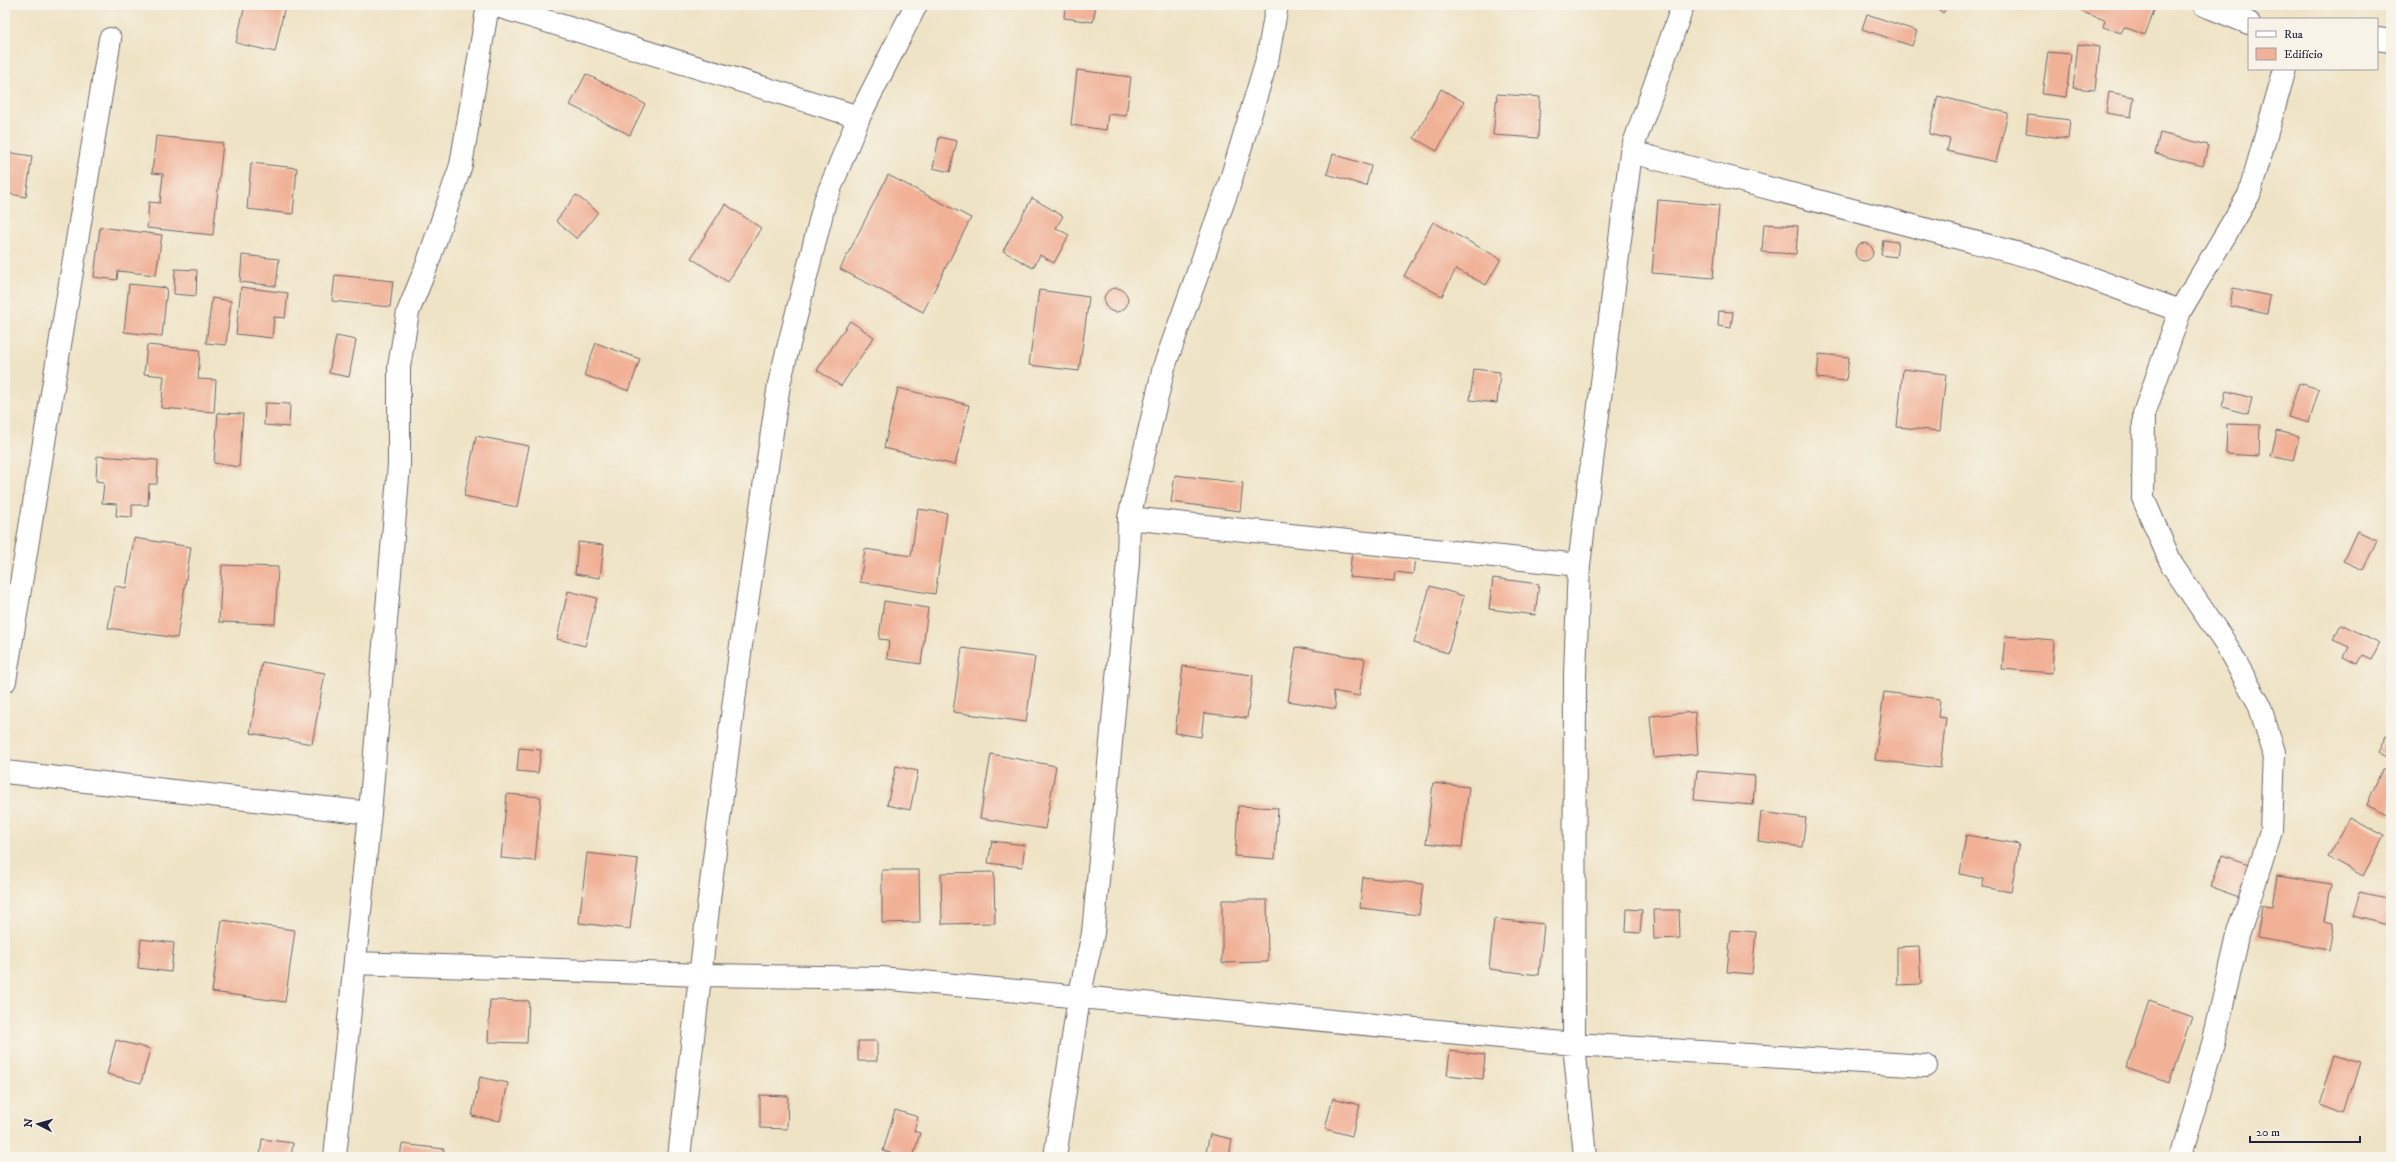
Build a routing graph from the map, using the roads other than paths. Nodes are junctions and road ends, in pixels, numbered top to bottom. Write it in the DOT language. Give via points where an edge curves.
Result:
graph roads {
  1 [pos="488,5"];
  2 [pos="494,5"];
  3 [pos="916,5"];
  4 [pos="1277,5"];
  5 [pos="1683,5"];
  6 [pos="2204,5"];
  7 [pos="2248,23"];
  8 [pos="110,39"];
  9 [pos="2378,39"];
  10 [pos="2391,41"];
  11 [pos="2285,70"];
  12 [pos="859,117"];
  13 [pos="1631,152"];
  14 [pos="2180,311"];
  15 [pos="1129,518"];
  16 [pos="1579,565"];
  17 [pos="5,681"];
  18 [pos="5,772"];
  19 [pos="370,813"];
  20 [pos="355,962"];
  21 [pos="702,975"];
  22 [pos="1079,998"];
  23 [pos="1574,1044"];
  24 [pos="1926,1066"];
  25 [pos="335,1157"];
  26 [pos="680,1157"];
  27 [pos="1055,1157"];
  28 [pos="1585,1157"];
  29 [pos="2180,1157"];
  1 -- 19 [label="street" via="461,165 428,265 408,312 399,367 399,465"];
  2 -- 12 [label="street"];
  3 -- 12 [label="street"];
  4 -- 15 [label="street" via="1268,56 1229,186 1164,366"];
  5 -- 13 [label="street"];
  6 -- 7 [label="street"];
  8 -- 17 [label="street"];
  9 -- 10 [label="street"];
  11 -- 14 [label="street" via="2249,195"];
  12 -- 21 [label="street" via="825,201 779,384 742,637"];
  13 -- 14 [label="street" via="2039,259"];
  13 -- 16 [label="street"];
  14 -- 29 [label="street" via="2144,414 2143,498 2172,565 2226,642 2259,704 2274,752 2271,831 2238,936 2214,1040"];
  15 -- 16 [label="street"];
  15 -- 22 [label="street" via="1128,562 1093,933"];
  16 -- 23 [label="street" via="1575,674"];
  18 -- 19 [label="street"];
  19 -- 20 [label="street"];
  20 -- 21 [label="street"];
  20 -- 25 [label="street"];
  21 -- 22 [label="street" via="881,978"];
  21 -- 26 [label="street"];
  22 -- 23 [label="street"];
  22 -- 27 [label="street"];
  23 -- 24 [label="street"];
  23 -- 28 [label="street"];
}
